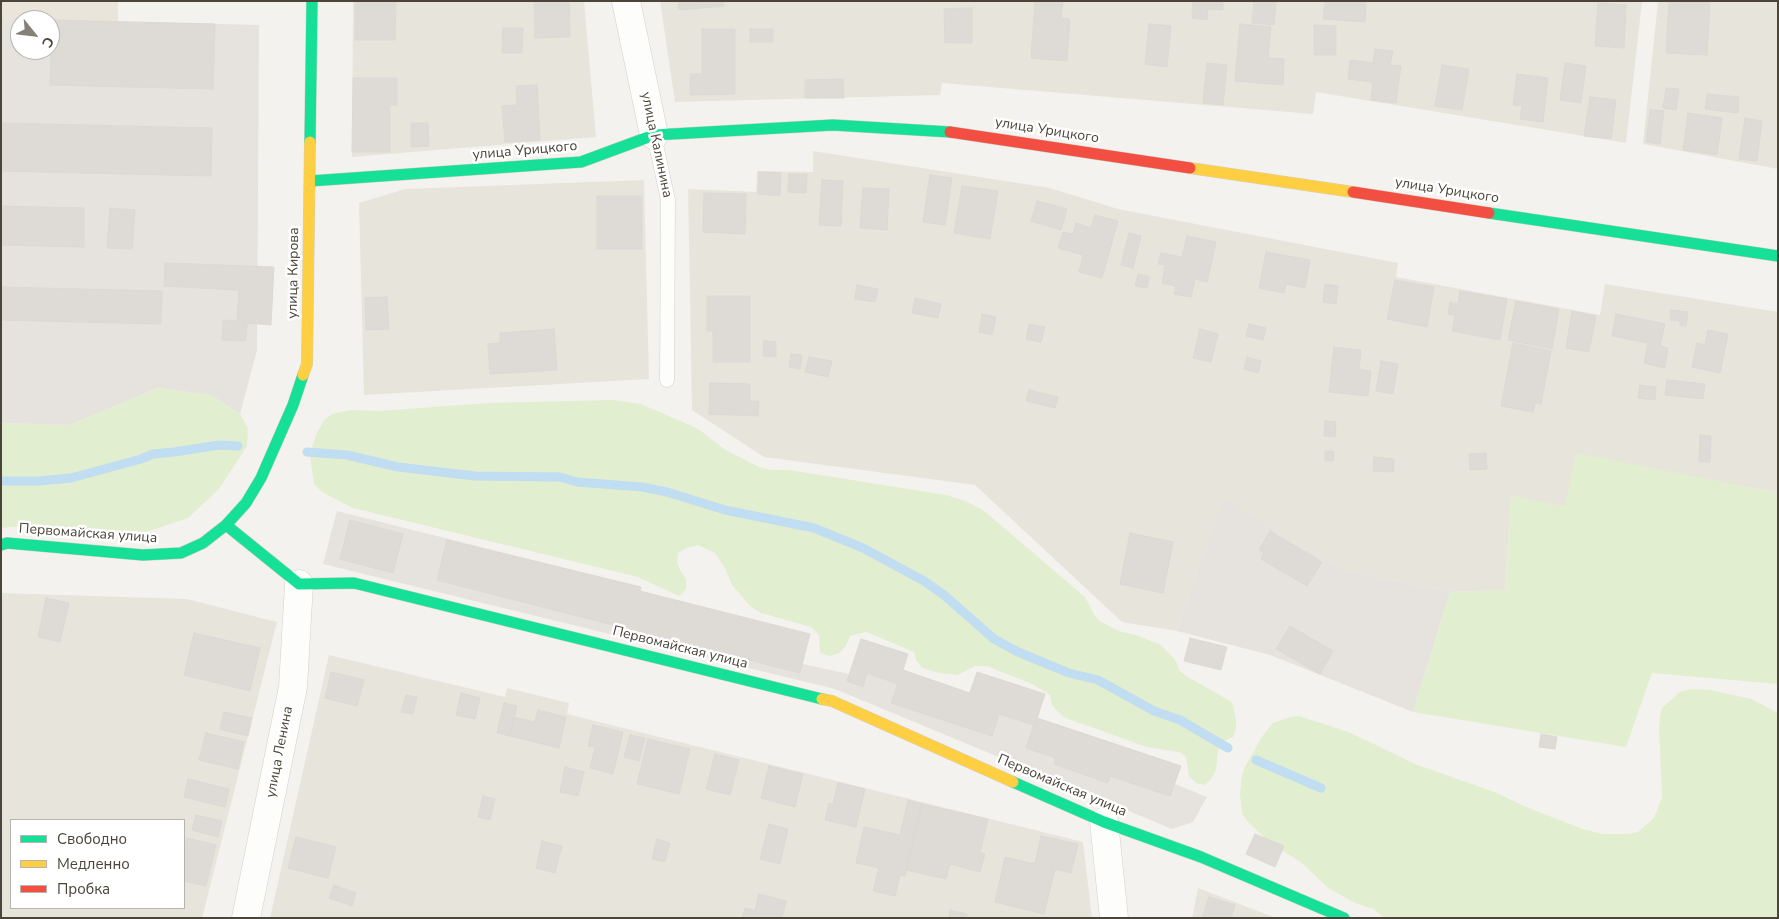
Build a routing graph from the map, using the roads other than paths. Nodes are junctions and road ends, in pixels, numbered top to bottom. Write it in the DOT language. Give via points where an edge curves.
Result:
graph roads {
  1 [pos="312,1"];
  2 [pos="626,1"];
  3 [pos="654,135"];
  4 [pos="310,182"];
  5 [pos="1778,256"];
  6 [pos="667,380"];
  7 [pos="226,525"];
  8 [pos="1,545"];
  9 [pos="299,584"];
  10 [pos="1104,822"];
  11 [pos="246,918"];
  12 [pos="1114,918"];
  13 [pos="1344,918"];
  1 -- 4 [label="street, улица Кирова"];
  2 -- 3 [label="street, улица Калинина"];
  3 -- 4 [label="street, улица Урицкого" via="581,162"];
  3 -- 5 [label="street, улица Урицкого" via="832,125 944,131"];
  3 -- 6 [label="lane, улица Калинина" via="668,200"];
  4 -- 7 [label="street, улица Кирова" via="307,364 261,478"];
  7 -- 8 [label="street, Первомайская улица" via="203,543 181,553 143,555"];
  7 -- 9 [label="street"];
  9 -- 10 [label="street, Первомайская улица" via="354,583 832,701"];
  9 -- 11 [label="street, улица Ленина" via="293,687"];
  10 -- 12 [label="street"];
  10 -- 13 [label="street, Первомайская улица" via="1201,857"];
}
